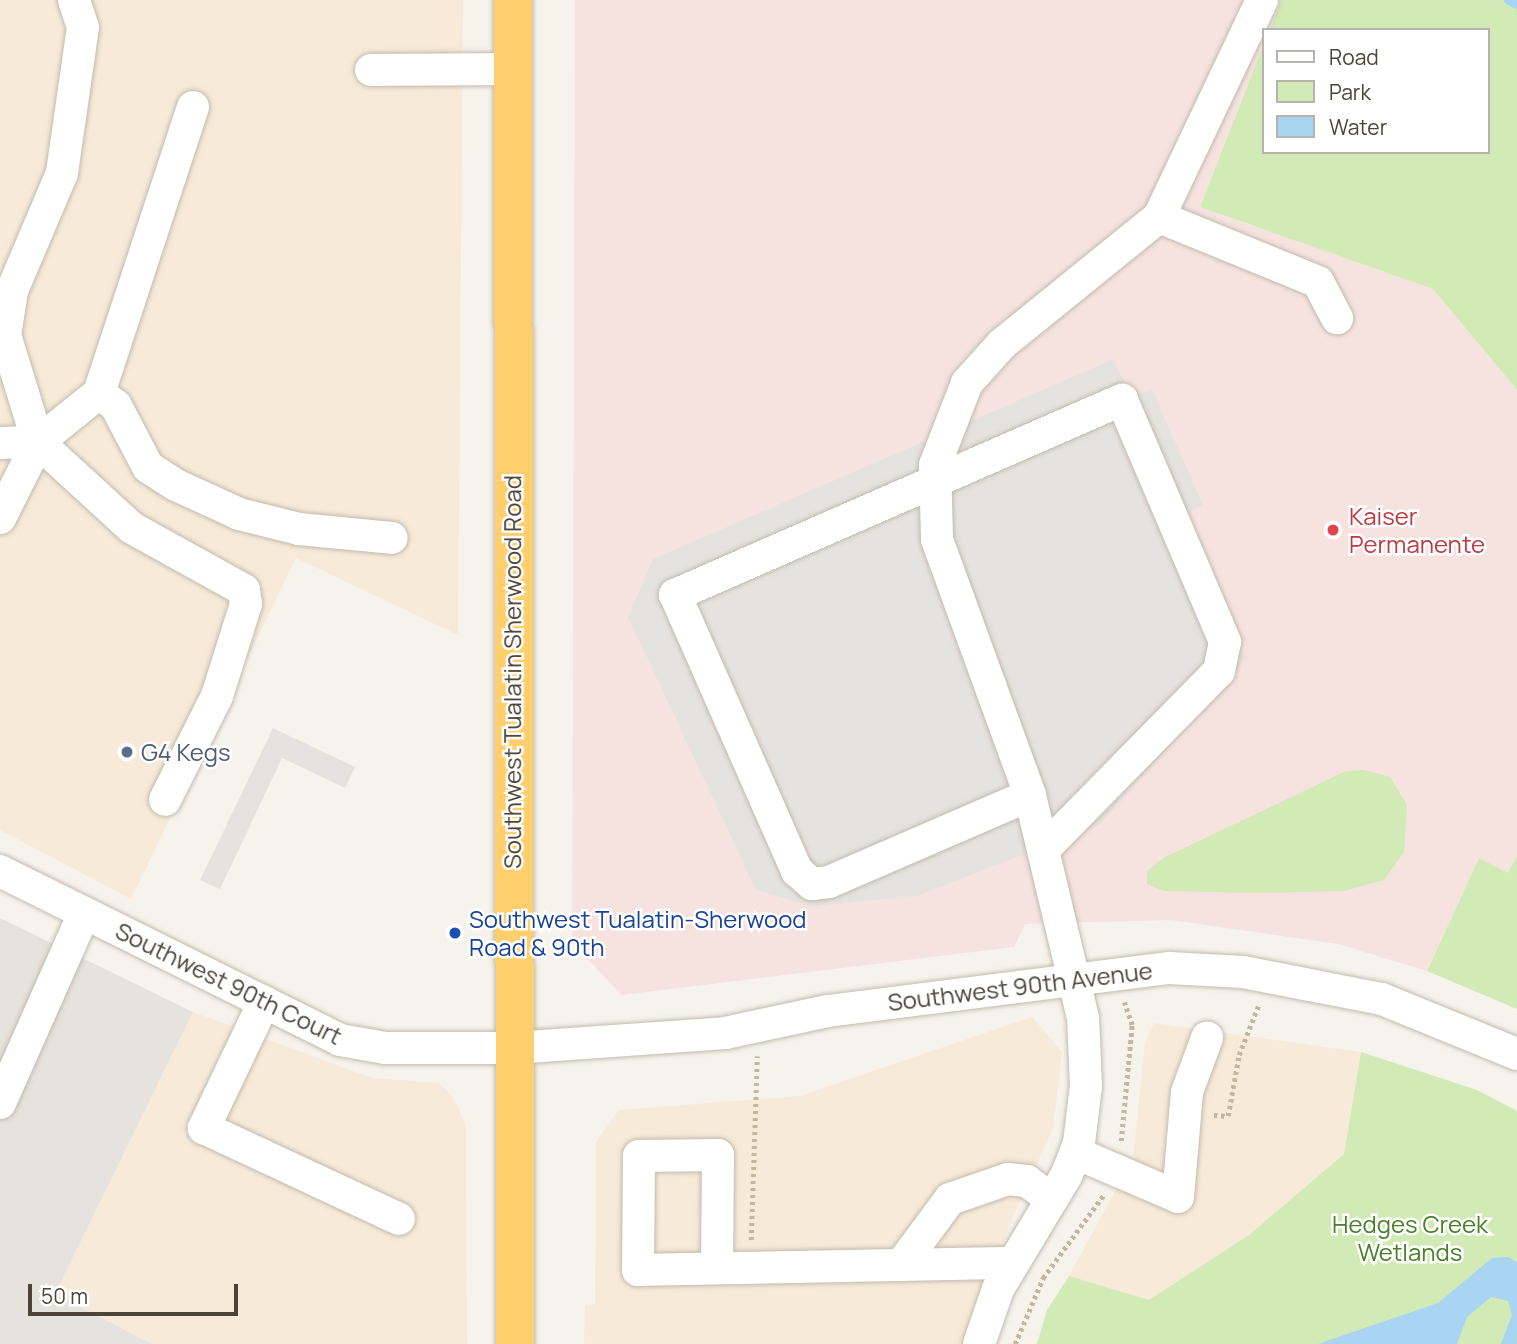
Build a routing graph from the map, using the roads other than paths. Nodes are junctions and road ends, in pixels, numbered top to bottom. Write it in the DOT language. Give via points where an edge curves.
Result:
graph roads {
  1 [pos="74,0"];
  2 [pos="513,0"];
  3 [pos="1262,0"];
  4 [pos="513,69"];
  5 [pos="371,70"];
  6 [pos="193,107"];
  7 [pos="1159,217"];
  8 [pos="1337,318"];
  9 [pos="11,388"];
  10 [pos="99,393"];
  11 [pos="38,442"];
  12 [pos="0,443"];
  13 [pos="936,479"];
  14 [pos="0,518"];
  15 [pos="392,538"];
  16 [pos="1030,795"];
  17 [pos="165,800"];
  18 [pos="1044,849"];
  19 [pos="0,871"];
  20 [pos="84,913"];
  21 [pos="1073,976"];
  22 [pos="264,1002"];
  23 [pos="1208,1038"];
  24 [pos="513,1048"];
  25 [pos="1517,1054"];
  26 [pos="0,1103"];
  27 [pos="1076,1153"];
  28 [pos="1052,1200"];
  29 [pos="399,1219"];
  30 [pos="1013,1263"];
  31 [pos="901,1265"];
  32 [pos="717,1268"];
  33 [pos="514,1344"];
  34 [pos="979,1344"];
  1 -- 9 [label="street" via="83,27 62,173 12,291 5,335"];
  2 -- 4 [label="highway, Southwest Tualatin Sherwood Road"];
  3 -- 7 [label="street"];
  4 -- 5 [label="street"];
  4 -- 24 [label="highway, Southwest Tualatin Sherwood Road"];
  6 -- 10 [label="street"];
  7 -- 8 [label="street" via="1318,282"];
  7 -- 13 [label="street" via="1002,344 967,383 949,421"];
  9 -- 11 [label="street"];
  10 -- 11 [label="street"];
  10 -- 15 [label="street" via="116,406 148,467 176,485 239,514 299,529"];
  11 -- 12 [label="street"];
  11 -- 14 [label="street"];
  11 -- 17 [label="street" via="132,528 244,590 246,604 217,696"];
  13 -- 16 [label="street" via="937,539"];
  13 -- 16 [label="street" via="675,595 797,871 812,884 829,882"];
  13 -- 18 [label="street" via="1122,400 1186,542 1224,642 1219,671"];
  16 -- 18 [label="street"];
  18 -- 21 [label="street"];
  19 -- 20 [label="street, Southwest 90th Court"];
  20 -- 22 [label="street, Southwest 90th Court"];
  20 -- 26 [label="street"];
  21 -- 24 [label="street, Southwest 90th Avenue" via="828,1011 757,1027"];
  21 -- 25 [label="street, Southwest 90th Avenue" via="1169,968 1270,977 1382,999"];
  21 -- 27 [label="street" via="1086,1086"];
  22 -- 24 [label="street, Southwest 90th Court" via="340,1040 385,1048"];
  22 -- 29 [label="street" via="204,1128"];
  23 -- 27 [label="street" via="1185,1112 1178,1197"];
  24 -- 33 [label="highway, Southwest Tualatin Sherwood Road"];
  27 -- 28 [label="street"];
  28 -- 30 [label="street"];
  28 -- 31 [label="street" via="1027,1181 1008,1179 950,1199"];
  30 -- 31 [label="street"];
  30 -- 34 [label="street"];
  31 -- 32 [label="street"];
}
